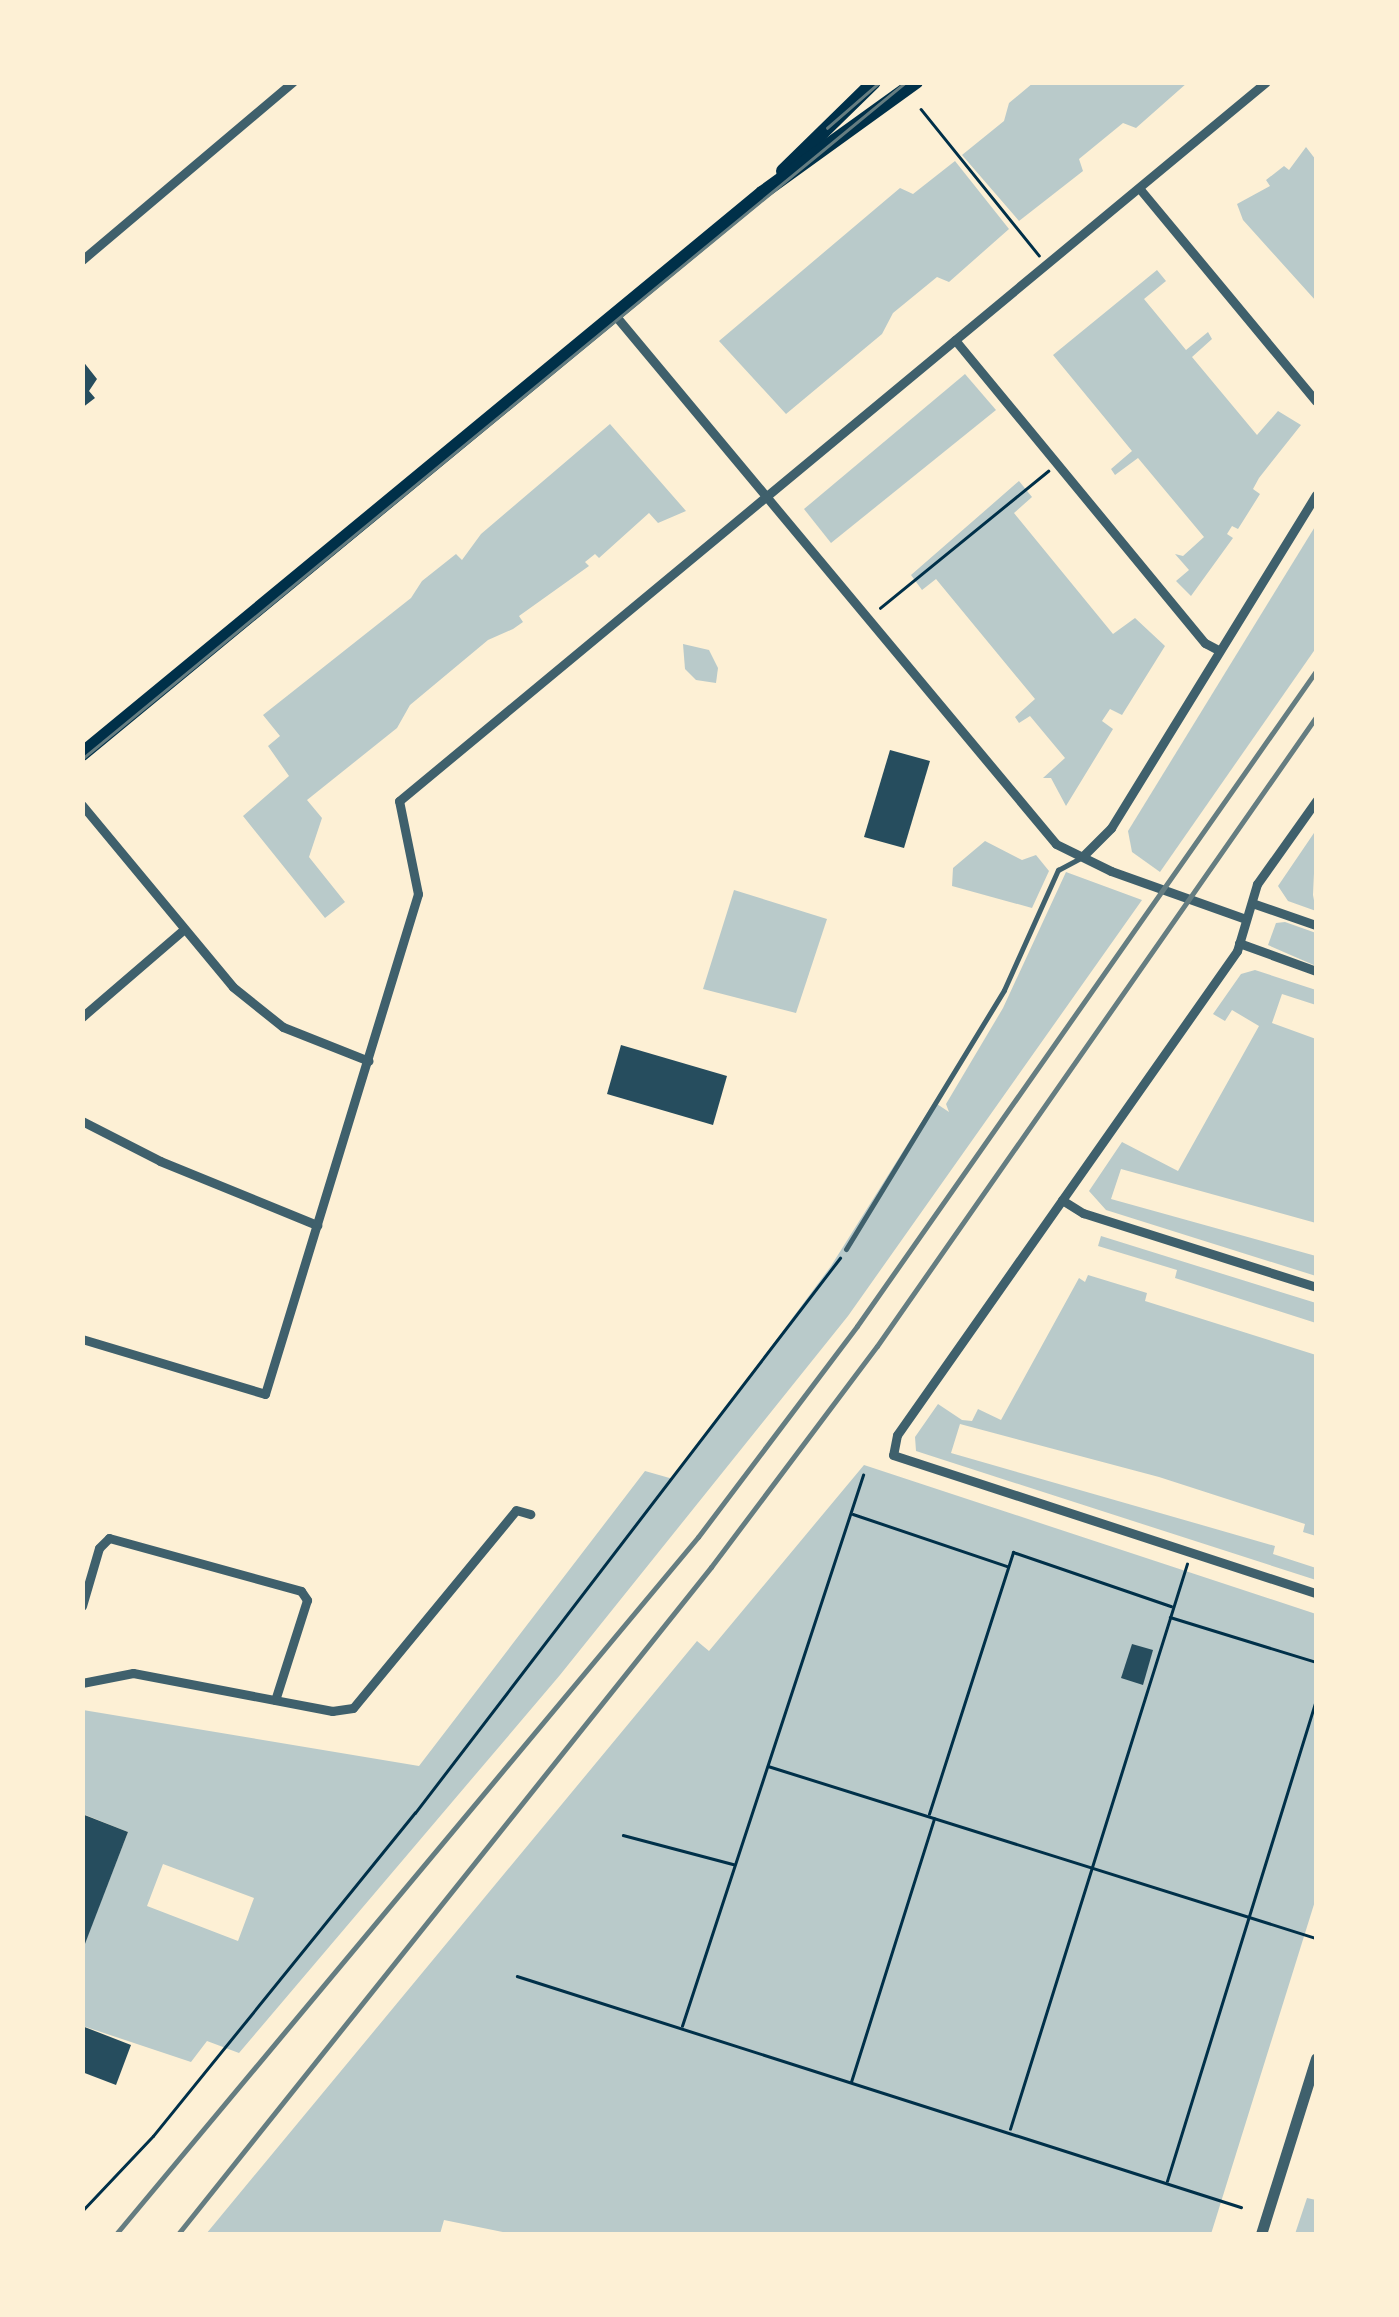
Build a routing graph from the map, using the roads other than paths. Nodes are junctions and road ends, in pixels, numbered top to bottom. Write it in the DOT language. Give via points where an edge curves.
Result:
graph roads {
  1 [pos="292,82"];
  2 [pos="874,82"];
  3 [pos="916,82"];
  4 [pos="1266,82"];
  5 [pos="1139,188"];
  6 [pos="762,193"];
  7 [pos="82,260"];
  8 [pos="614,314"];
  9 [pos="954,340"];
  10 [pos="1316,401"];
  11 [pos="1316,495"];
  12 [pos="767,497"];
  13 [pos="1218,650"];
  14 [pos="82,754"];
  15 [pos="1316,800"];
  16 [pos="82,805"];
  17 [pos="1084,856"];
  18 [pos="1252,903"];
  19 [pos="1246,919"];
  20 [pos="1316,925"];
  21 [pos="182,931"];
  22 [pos="1239,943"];
  23 [pos="1316,971"];
  24 [pos="82,1017"];
  25 [pos="369,1061"];
  26 [pos="82,1121"];
  27 [pos="1062,1200"];
  28 [pos="317,1225"];
  29 [pos="846,1250"];
  30 [pos="1316,1286"];
  31 [pos="82,1339"];
  32 [pos="530,1514"];
  33 [pos="1316,1593"];
  34 [pos="82,1606"];
  35 [pos="82,1684"];
  36 [pos="276,1700"];
  37 [pos="1316,2058"];
  38 [pos="1261,2234"];
  1 -- 7 [label="street"];
  2 -- 6 [label="main road"];
  3 -- 6 [label="main road"];
  4 -- 5 [label="street"];
  5 -- 9 [label="street"];
  5 -- 10 [label="street"];
  6 -- 8 [label="main road"];
  8 -- 12 [label="street"];
  8 -- 14 [label="main road"];
  9 -- 12 [label="street"];
  9 -- 13 [label="street" via="1205,643"];
  11 -- 13 [label="street"];
  12 -- 17 [label="street" via="1045,832"];
  12 -- 25 [label="street" via="399,801 418,894"];
  13 -- 17 [label="street" via="1111,828"];
  15 -- 18 [label="street"];
  16 -- 21 [label="street"];
  17 -- 19 [label="street"];
  17 -- 29 [label="lane" via="1058,870 1004,990"];
  18 -- 19 [label="street"];
  18 -- 20 [label="street"];
  19 -- 22 [label="street"];
  21 -- 24 [label="street"];
  21 -- 25 [label="street" via="233,987 283,1028"];
  22 -- 23 [label="street"];
  22 -- 27 [label="street"];
  25 -- 28 [label="street"];
  26 -- 28 [label="street" via="160,1161"];
  27 -- 30 [label="street" via="1083,1213"];
  27 -- 33 [label="street" via="897,1435 893,1454 913,1466"];
  28 -- 31 [label="street" via="265,1394"];
  32 -- 36 [label="street" via="516,1510 360,1704 332,1711"];
  34 -- 36 [label="street" via="108,1538 301,1591 307,1600"];
  35 -- 36 [label="street" via="133,1673"];
  37 -- 38 [label="street"];
}
